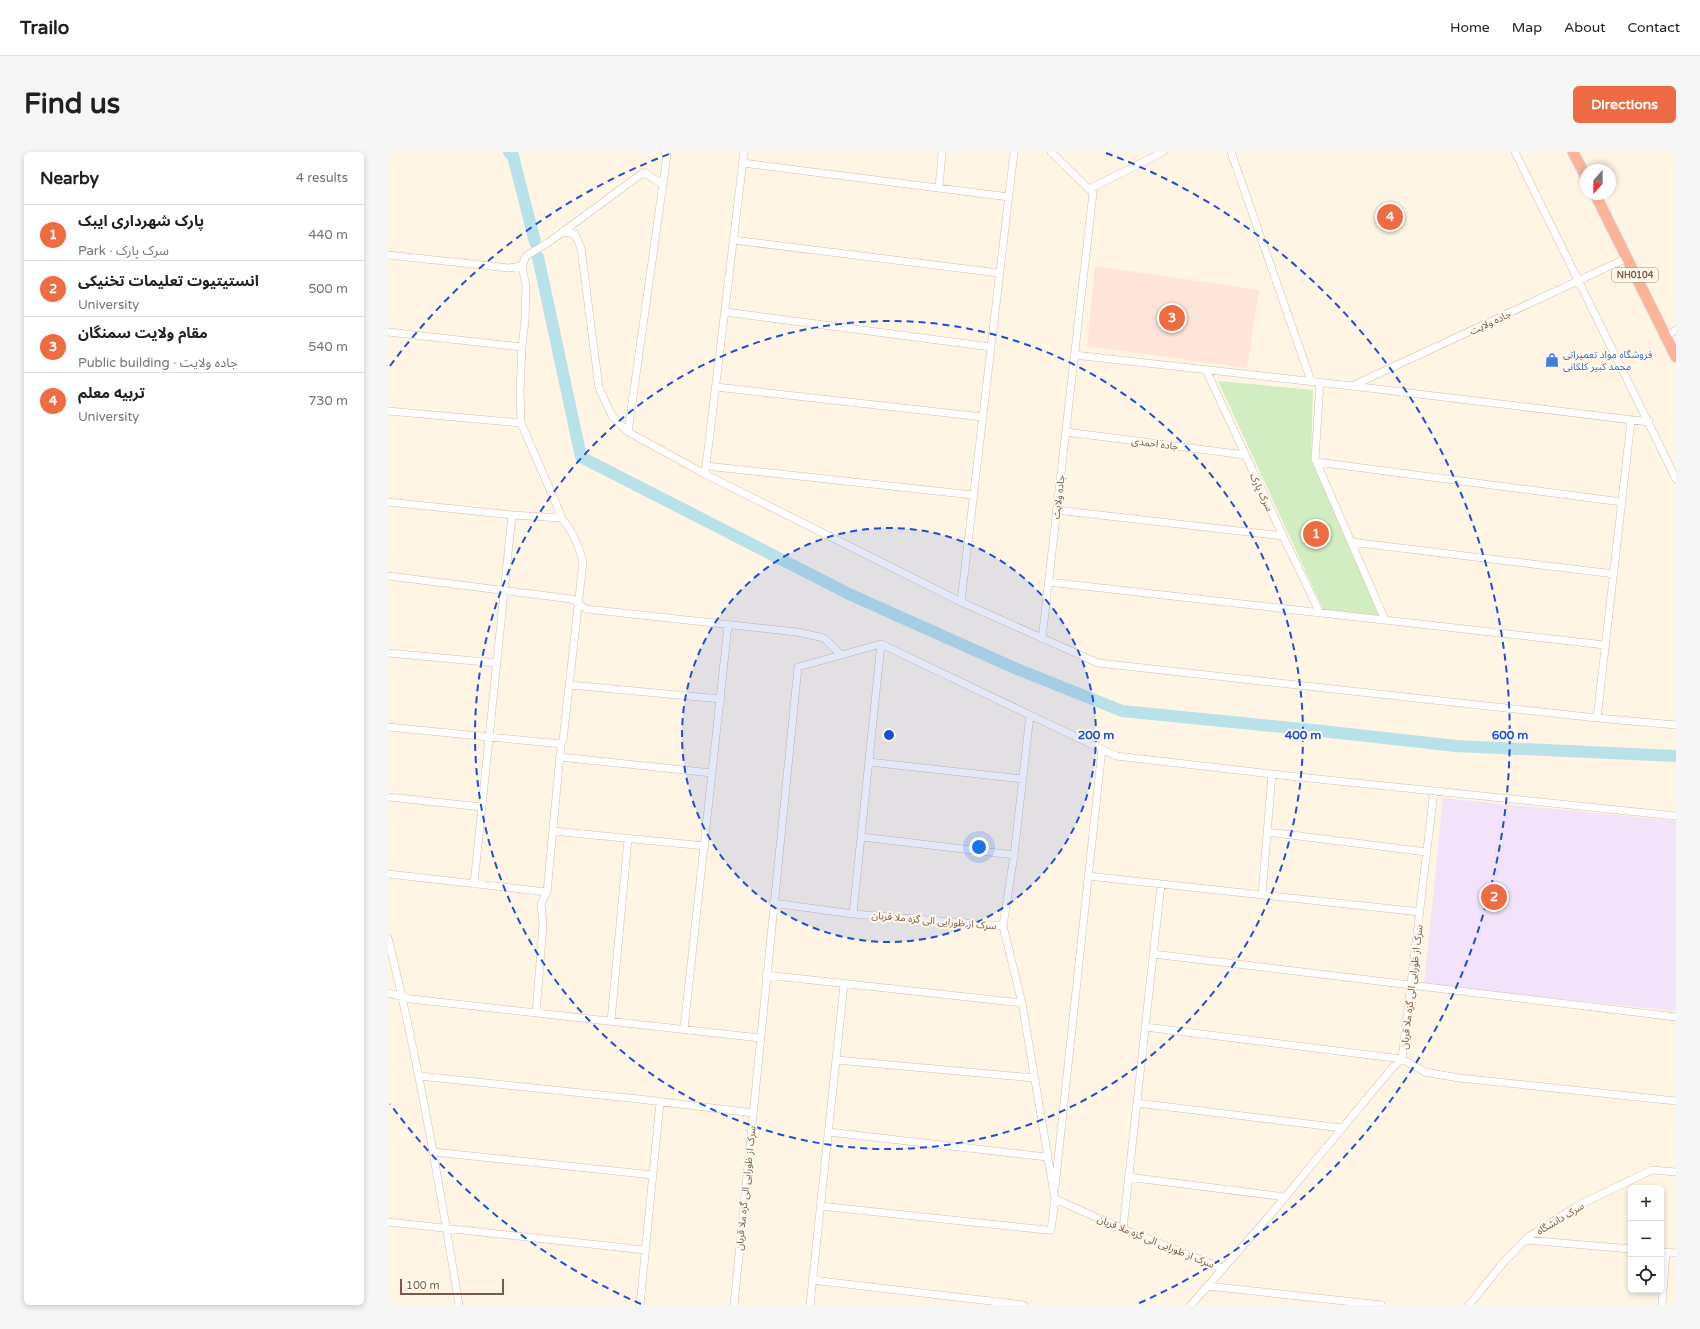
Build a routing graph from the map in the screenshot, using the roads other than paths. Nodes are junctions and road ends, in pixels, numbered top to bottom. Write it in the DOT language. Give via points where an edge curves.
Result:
graph roads {
  1 [pos="744,152"];
  2 [pos="942,152"];
  3 [pos="1014,152"];
  4 [pos="1051,152"];
  5 [pos="1162,152"];
  6 [pos="1231,152"];
  7 [pos="1515,152"];
  8 [pos="1573,152"];
  9 [pos="667,153"];
  10 [pos="742,163"];
  11 [pos="1580,165"];
  12 [pos="663,185"];
  13 [pos="939,188"];
  14 [pos="1089,189"];
  15 [pos="1009,197"];
  16 [pos="1598,200"];
  17 [pos="563,232"];
  18 [pos="733,240"];
  19 [pos="388,255"];
  20 [pos="1627,258"];
  21 [pos="522,266"];
  22 [pos="1000,273"];
  23 [pos="1579,281"];
  24 [pos="725,312"];
  25 [pos="1676,330"];
  26 [pos="388,332"];
  27 [pos="1666,336"];
  28 [pos="991,347"];
  29 [pos="522,348"];
  30 [pos="1074,355"];
  31 [pos="1676,357"];
  32 [pos="1206,370"];
  33 [pos="1311,381"];
  34 [pos="1320,382"];
  35 [pos="1352,386"];
  36 [pos="716,387"];
  37 [pos="388,410"];
  38 [pos="983,417"];
  39 [pos="1632,420"];
  40 [pos="1649,422"];
  41 [pos="521,423"];
  42 [pos="628,432"];
  43 [pos="1066,432"];
  44 [pos="1245,454"];
  45 [pos="1317,462"];
  46 [pos="706,470"];
  47 [pos="1676,479"];
  48 [pos="973,495"];
  49 [pos="388,502"];
  50 [pos="1622,502"];
  51 [pos="1056,510"];
  52 [pos="512,515"];
  53 [pos="561,518"];
  54 [pos="1282,536"];
  55 [pos="1351,542"];
  56 [pos="1614,574"];
  57 [pos="388,576"];
  58 [pos="1048,582"];
  59 [pos="505,590"];
  60 [pos="961,602"];
  61 [pos="578,604"];
  62 [pos="1320,613"];
  63 [pos="1385,620"];
  64 [pos="728,626"];
  65 [pos="1042,639"];
  66 [pos="881,644"];
  67 [pos="1606,645"];
  68 [pos="388,653"];
  69 [pos="841,655"];
  70 [pos="496,663"];
  71 [pos="570,685"];
  72 [pos="721,699"];
  73 [pos="1030,715"];
  74 [pos="1597,718"];
  75 [pos="1676,725"];
  76 [pos="388,727"];
  77 [pos="489,737"];
  78 [pos="561,744"];
  79 [pos="1102,749"];
  80 [pos="560,757"];
  81 [pos="869,762"];
  82 [pos="712,773"];
  83 [pos="1272,774"];
  84 [pos="1023,779"];
  85 [pos="1434,791"];
  86 [pos="388,797"];
  87 [pos="482,807"];
  88 [pos="1676,816"];
  89 [pos="553,831"];
  90 [pos="1266,832"];
  91 [pos="862,837"];
  92 [pos="628,838"];
  93 [pos="705,846"];
  94 [pos="1427,852"];
  95 [pos="1014,855"];
  96 [pos="388,874"];
  97 [pos="1088,876"];
  98 [pos="474,884"];
  99 [pos="1161,884"];
  100 [pos="547,892"];
  101 [pos="1262,895"];
  102 [pos="773,903"];
  103 [pos="1420,912"];
  104 [pos="853,914"];
  105 [pos="1003,926"];
  106 [pos="388,938"];
  107 [pos="1153,954"];
  108 [pos="766,975"];
  109 [pos="844,984"];
  110 [pos="1411,986"];
  111 [pos="388,993"];
  112 [pos="402,996"];
  113 [pos="1022,1003"];
  114 [pos="536,1013"];
  115 [pos="1676,1017"];
  116 [pos="611,1021"];
  117 [pos="1145,1027"];
  118 [pos="684,1029"];
  119 [pos="760,1038"];
  120 [pos="1402,1059"];
  121 [pos="836,1060"];
  122 [pos="419,1076"];
  123 [pos="1034,1078"];
  124 [pos="1676,1101"];
  125 [pos="660,1102"];
  126 [pos="1137,1103"];
  127 [pos="753,1113"];
  128 [pos="1342,1128"];
  129 [pos="828,1132"];
  130 [pos="433,1152"];
  131 [pos="1047,1157"];
  132 [pos="1676,1172"];
  133 [pos="653,1175"];
  134 [pos="1128,1177"];
  135 [pos="1055,1196"];
  136 [pos="1285,1197"];
  137 [pos="820,1206"];
  138 [pos="388,1222"];
  139 [pos="447,1229"];
  140 [pos="1122,1229"];
  141 [pos="1526,1240"];
  142 [pos="1628,1249"];
  143 [pos="645,1250"];
  144 [pos="1664,1252"];
  145 [pos="1676,1253"];
  146 [pos="1663,1257"];
  147 [pos="1222,1268"];
  148 [pos="812,1280"];
  149 [pos="1207,1286"];
  150 [pos="459,1305"];
  151 [pos="640,1305"];
  152 [pos="734,1305"];
  153 [pos="810,1305"];
  154 [pos="1024,1305"];
  155 [pos="1191,1305"];
  156 [pos="1381,1305"];
  157 [pos="1469,1305"];
  158 [pos="1662,1305"];
  1 -- 10 [label="street"];
  2 -- 13 [label="street"];
  3 -- 15 [label="street"];
  4 -- 14 [label="street"];
  5 -- 14 [label="street"];
  6 -- 33 [label="street"];
  7 -- 23 [label="street"];
  8 -- 11 [label="highway"];
  9 -- 12 [label="street"];
  10 -- 13 [label="street"];
  10 -- 18 [label="street"];
  12 -- 17 [label="street" via="644,172"];
  12 -- 42 [label="street"];
  13 -- 15 [label="street"];
  14 -- 30 [label="street, جاده ولایت" via="1093,193"];
  15 -- 22 [label="street"];
  16 -- 20 [label="highway, NH0104"];
  17 -- 21 [label="street" via="526,256"];
  17 -- 42 [label="street" via="574,234 581,248 599,388 612,416"];
  18 -- 22 [label="street"];
  18 -- 24 [label="street"];
  19 -- 21 [label="street" via="509,268"];
  20 -- 23 [label="street, جاده ولایت"];
  20 -- 27 [label="highway, NH0104"];
  21 -- 29 [label="street" via="526,292"];
  22 -- 28 [label="street"];
  23 -- 35 [label="street, جاده ولایت"];
  23 -- 40 [label="street"];
  24 -- 28 [label="street"];
  24 -- 36 [label="street"];
  25 -- 27 [label="street"];
  26 -- 29 [label="street"];
  27 -- 31 [label="highway, NH0104"];
  28 -- 38 [label="street"];
  29 -- 41 [label="street"];
  30 -- 32 [label="street"];
  30 -- 43 [label="street, جاده ولایت"];
  32 -- 33 [label="street"];
  32 -- 44 [label="street, سرک پارک"];
  33 -- 34 [label="street"];
  34 -- 35 [label="street"];
  34 -- 45 [label="street" via="1315,458"];
  35 -- 39 [label="street"];
  36 -- 38 [label="street"];
  36 -- 46 [label="street"];
  37 -- 41 [label="street"];
  38 -- 48 [label="street"];
  39 -- 40 [label="street"];
  39 -- 50 [label="street"];
  40 -- 47 [label="street"];
  41 -- 53 [label="street"];
  42 -- 46 [label="street"];
  43 -- 44 [label="street, جاده احمدی"];
  43 -- 51 [label="street, جاده ولایت"];
  44 -- 54 [label="street, سرک پارک"];
  45 -- 50 [label="street"];
  45 -- 55 [label="street"];
  46 -- 48 [label="street"];
  46 -- 60 [label="street"];
  48 -- 60 [label="street"];
  49 -- 52 [label="street"];
  50 -- 56 [label="street"];
  51 -- 54 [label="street"];
  51 -- 58 [label="street, جاده ولایت"];
  52 -- 53 [label="street"];
  52 -- 59 [label="street"];
  53 -- 61 [label="street" via="579,549 583,562"];
  54 -- 62 [label="street, سرک پارک"];
  55 -- 56 [label="street"];
  55 -- 63 [label="street"];
  56 -- 67 [label="street"];
  57 -- 59 [label="street"];
  58 -- 62 [label="street"];
  58 -- 65 [label="street, جاده ولایت"];
  59 -- 61 [label="street" via="572,598"];
  59 -- 70 [label="street"];
  60 -- 65 [label="street"];
  61 -- 64 [label="street" via="586,609"];
  61 -- 71 [label="street"];
  62 -- 63 [label="street"];
  63 -- 67 [label="street"];
  64 -- 69 [label="street" via="797,632 824,638"];
  64 -- 72 [label="street"];
  65 -- 74 [label="street" via="1098,663"];
  66 -- 69 [label="street, سرک از ظورایی الی گزه ملا قربان"];
  66 -- 73 [label="street"];
  66 -- 81 [label="street"];
  67 -- 74 [label="street"];
  68 -- 70 [label="street"];
  69 -- 102 [label="street, سرک از ظورایی الی گزه ملا قربان" via="798,667"];
  70 -- 77 [label="street"];
  71 -- 72 [label="street"];
  71 -- 78 [label="street" via="564,740"];
  72 -- 82 [label="street"];
  73 -- 79 [label="street"];
  73 -- 84 [label="street"];
  74 -- 75 [label="street"];
  76 -- 77 [label="street"];
  77 -- 78 [label="street"];
  77 -- 87 [label="street"];
  78 -- 80 [label="street"];
  79 -- 83 [label="street" via="1116,756"];
  79 -- 97 [label="street"];
  80 -- 82 [label="street"];
  80 -- 89 [label="street"];
  81 -- 84 [label="street"];
  81 -- 91 [label="street"];
  82 -- 93 [label="street"];
  83 -- 85 [label="street"];
  83 -- 90 [label="street"];
  84 -- 95 [label="street"];
  85 -- 88 [label="street"];
  85 -- 94 [label="street, سرک از ظورایی الی گزه ملا قربان"];
  86 -- 87 [label="street"];
  87 -- 98 [label="street"];
  89 -- 92 [label="street"];
  89 -- 100 [label="street"];
  90 -- 94 [label="street"];
  90 -- 101 [label="street"];
  91 -- 95 [label="street"];
  91 -- 104 [label="street"];
  92 -- 93 [label="street"];
  92 -- 116 [label="street"];
  93 -- 118 [label="street"];
  94 -- 103 [label="street, سرک از ظورایی الی گزه ملا قربان"];
  95 -- 105 [label="street"];
  96 -- 98 [label="street"];
  97 -- 99 [label="street"];
  97 -- 135 [label="street"];
  98 -- 100 [label="street"];
  99 -- 101 [label="street"];
  99 -- 107 [label="street"];
  100 -- 114 [label="street" via="540,903 542,925"];
  101 -- 103 [label="street"];
  102 -- 104 [label="street, سرک از ظورایی الی گزه ملا قربان"];
  102 -- 108 [label="street, سرک از ظورایی الی گزه ملا قربان"];
  103 -- 110 [label="street, سرک از ظورایی الی گزه ملا قربان"];
  104 -- 105 [label="street, سرک از ظورایی الی گزه ملا قربان"];
  105 -- 113 [label="street, سرک از ظورایی الی گزه ملا قربان"];
  106 -- 112 [label="street"];
  107 -- 110 [label="street"];
  107 -- 117 [label="street"];
  108 -- 109 [label="street"];
  108 -- 119 [label="street, سرک از ظورایی الی گزه ملا قربان"];
  109 -- 113 [label="street"];
  109 -- 121 [label="street"];
  110 -- 115 [label="street"];
  110 -- 120 [label="street, سرک از ظورایی الی گزه ملا قربان"];
  111 -- 112 [label="street"];
  112 -- 114 [label="street"];
  112 -- 122 [label="street"];
  113 -- 123 [label="street, سرک از ظورایی الی گزه ملا قربان"];
  114 -- 116 [label="street"];
  116 -- 118 [label="street"];
  117 -- 120 [label="street"];
  117 -- 126 [label="street"];
  118 -- 119 [label="street"];
  119 -- 127 [label="street, سرک از ظورایی الی گزه ملا قربان"];
  120 -- 124 [label="street" via="1425,1072 1459,1078"];
  120 -- 128 [label="street, سرک از ظورایی الی گزه ملا قربان"];
  121 -- 123 [label="street"];
  121 -- 129 [label="street"];
  122 -- 125 [label="street"];
  122 -- 130 [label="street"];
  123 -- 131 [label="street, سرک از ظورایی الی گزه ملا قربان"];
  125 -- 127 [label="street"];
  125 -- 133 [label="street"];
  126 -- 128 [label="street"];
  126 -- 134 [label="street"];
  127 -- 152 [label="street, سرک از ظورایی الی گزه ملا قربان"];
  128 -- 136 [label="street, سرک از ظورایی الی گزه ملا قربان"];
  129 -- 131 [label="street"];
  129 -- 137 [label="street"];
  130 -- 133 [label="street"];
  130 -- 139 [label="street"];
  131 -- 135 [label="street, سرک از ظورایی الی گزه ملا قربان"];
  132 -- 141 [label="street, سرک دانشگاه" via="1652,1170 1579,1205"];
  133 -- 143 [label="street"];
  134 -- 136 [label="street"];
  134 -- 140 [label="street"];
  135 -- 137 [label="street" via="1051,1230"];
  135 -- 140 [label="street, سرک از ظورایی الی گزه ملا قربان"];
  136 -- 147 [label="street, سرک از ظورایی الی گزه ملا قربان"];
  137 -- 148 [label="street"];
  138 -- 139 [label="street"];
  139 -- 143 [label="street"];
  139 -- 150 [label="street"];
  140 -- 147 [label="street, سرک از ظورایی الی گزه ملا قربان"];
  141 -- 142 [label="street"];
  141 -- 157 [label="street, سرک دانشگاه" via="1503,1263"];
  143 -- 151 [label="street"];
  144 -- 145 [label="street"];
  146 -- 158 [label="street"];
  147 -- 149 [label="street"];
  148 -- 153 [label="street"];
  148 -- 154 [label="street"];
  149 -- 155 [label="street"];
  149 -- 156 [label="street"];
}
